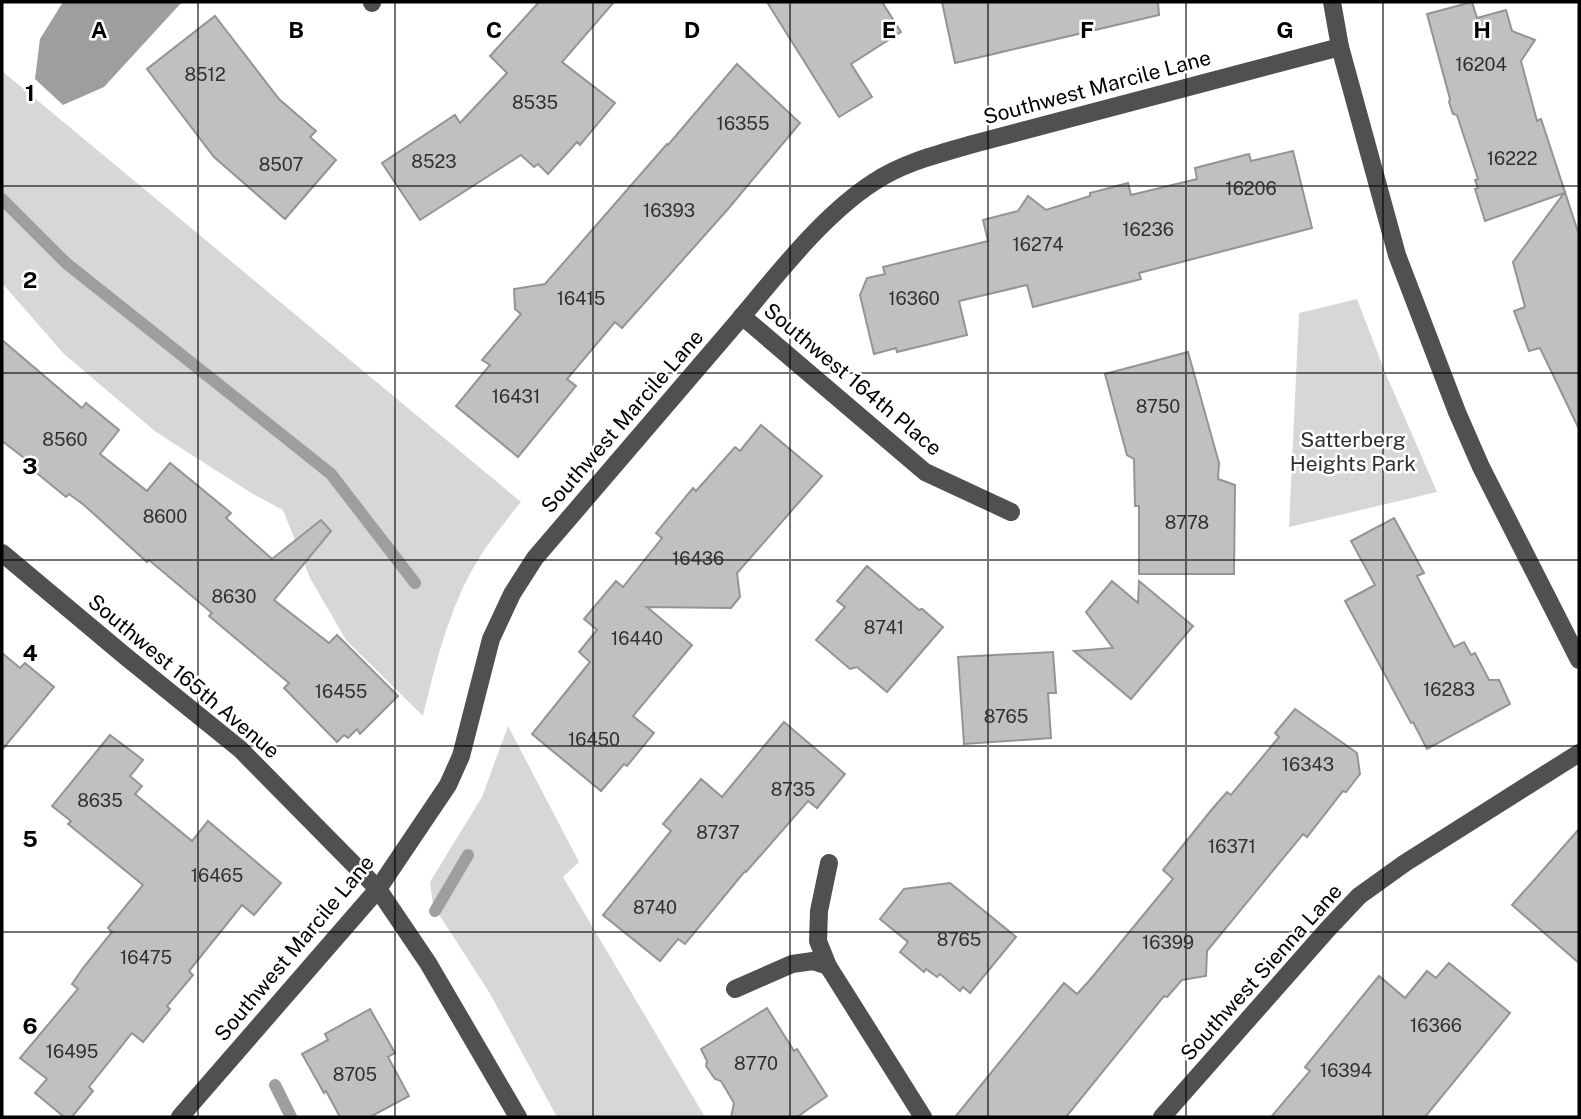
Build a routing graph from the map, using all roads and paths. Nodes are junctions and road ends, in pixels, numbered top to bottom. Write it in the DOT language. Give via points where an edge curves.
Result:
graph roads {
  1 [pos="1332,2"];
  2 [pos="1340,47"];
  3 [pos="742,316"];
  4 [pos="1011,512"];
  5 [pos="2,553"];
  6 [pos="1579,660"];
  7 [pos="1579,753"];
  8 [pos="829,863"];
  9 [pos="378,889"];
  10 [pos="828,966"];
  11 [pos="735,989"];
  12 [pos="180,1117"];
  13 [pos="518,1117"];
  14 [pos="923,1117"];
  15 [pos="1162,1117"];
  1 -- 2 [label="street"];
  2 -- 3 [label="street, Southwest Marcile Lane" via="913,162 875,181 840,208"];
  2 -- 6 [label="street" via="1397,255 1457,412"];
  3 -- 4 [label="street, Southwest 164th Place" via="925,472"];
  3 -- 9 [label="street, Southwest Marcile Lane" via="535,558 518,584 491,639 461,756 448,785"];
  5 -- 9 [label="street, Southwest 165th Avenue" via="240,749"];
  7 -- 15 [label="street, Southwest Sienna Lane" via="1359,897"];
  8 -- 10 [label="street" via="818,911 818,941"];
  9 -- 12 [label="street, Southwest Marcile Lane"];
  9 -- 13 [label="street, Southwest 165th Avenue" via="428,963"];
  10 -- 11 [label="street" via="813,961 792,964"];
  10 -- 14 [label="street"];
}
